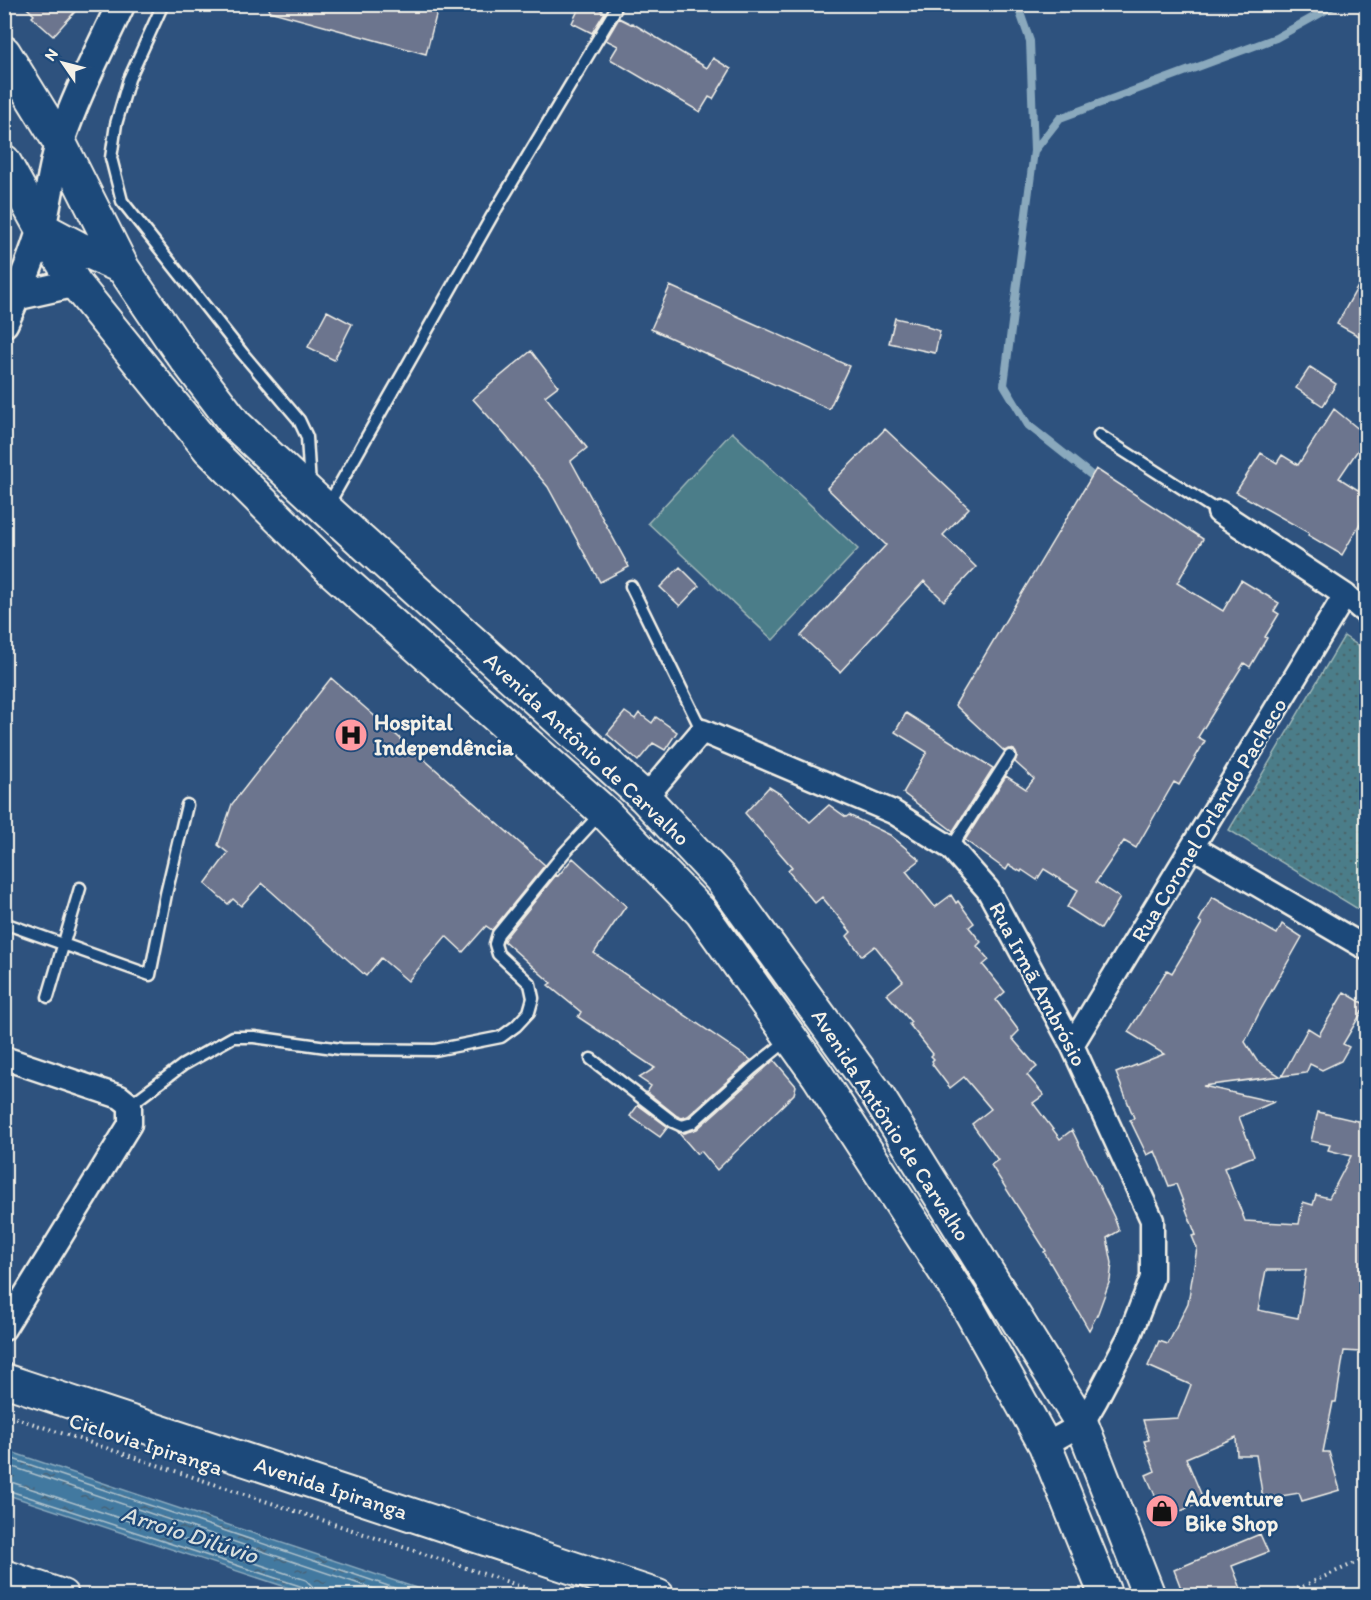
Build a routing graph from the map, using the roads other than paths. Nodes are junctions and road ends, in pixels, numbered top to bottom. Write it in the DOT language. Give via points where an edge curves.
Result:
graph roads {
  1 [pos="121,4"];
  2 [pos="163,4"];
  3 [pos="615,10"];
  4 [pos="4,52"];
  5 [pos="60,143"];
  6 [pos="4,161"];
  7 [pos="41,228"];
  8 [pos="123,268"];
  9 [pos="75,283"];
  10 [pos="17,296"];
  11 [pos="4,323"];
  12 [pos="1099,435"];
  13 [pos="318,503"];
  14 [pos="1219,512"];
  15 [pos="631,586"];
  16 [pos="1345,596"];
  17 [pos="1366,613"];
  18 [pos="702,731"];
  19 [pos="1010,756"];
  20 [pos="645,798"];
  21 [pos="186,805"];
  22 [pos="603,811"];
  23 [pos="1194,847"];
  24 [pos="951,848"];
  25 [pos="81,888"];
  26 [pos="4,923"];
  27 [pos="63,944"];
  28 [pos="1366,948"];
  29 [pos="48,997"];
  30 [pos="790,1038"];
  31 [pos="1072,1045"];
  32 [pos="4,1058"];
  33 [pos="591,1059"];
  34 [pos="130,1105"];
  35 [pos="4,1329"];
  36 [pos="4,1380"];
  37 [pos="1082,1424"];
  38 [pos="1045,1445"];
  39 [pos="4,1576"];
  40 [pos="62,1596"];
  41 [pos="658,1596"];
  42 [pos="1106,1596"];
  43 [pos="1149,1596"];
  1 -- 5 [label="street"];
  2 -- 13 [label="lane" via="129,79 116,124 111,158 122,201 299,420 308,437"];
  3 -- 13 [label="lane"];
  4 -- 5 [label="main road, Avenida Antônio de Carvalho"];
  5 -- 7 [label="street"];
  5 -- 8 [label="main road, Avenida Antônio de Carvalho"];
  6 -- 7 [label="main road, Avenida Antônio de Carvalho"];
  7 -- 8 [label="main road"];
  7 -- 9 [label="main road, Avenida Antônio de Carvalho"];
  7 -- 10 [label="street"];
  8 -- 13 [label="main road, Avenida Antônio de Carvalho" via="236,425"];
  9 -- 10 [label="street"];
  9 -- 22 [label="main road, Avenida Antônio de Carvalho" via="209,449 330,569"];
  10 -- 11 [label="street"];
  12 -- 14 [label="lane"];
  13 -- 20 [label="main road, Avenida Antônio de Carvalho"];
  14 -- 16 [label="street"];
  15 -- 18 [label="lane"];
  16 -- 17 [label="street"];
  16 -- 23 [label="street, Rua Coronel Orlando Pacheco"];
  18 -- 20 [label="street"];
  18 -- 24 [label="street, Rua Irmã Ambrósio" via="894,812"];
  19 -- 24 [label="lane"];
  20 -- 37 [label="main road, Avenida Antônio de Carvalho" via="720,878 876,1093"];
  21 -- 27 [label="lane" via="150,975"];
  22 -- 30 [label="main road, Avenida Antônio de Carvalho" via="701,912"];
  22 -- 34 [label="lane" via="498,934 498,954 530,984 532,998 529,1012 501,1037 435,1050 341,1049 233,1037 183,1065"];
  23 -- 28 [label="street"];
  23 -- 31 [label="street, Rua Coronel Orlando Pacheco"];
  24 -- 31 [label="street, Rua Irmã Ambrósio" via="988,890"];
  25 -- 27 [label="lane"];
  26 -- 27 [label="lane"];
  27 -- 29 [label="lane"];
  30 -- 33 [label="lane" via="692,1123 682,1126"];
  30 -- 38 [label="main road, Avenida Antônio de Carvalho" via="969,1309"];
  31 -- 37 [label="street, Rua Irmã Ambrósio" via="1152,1220 1152,1278 1129,1337"];
  32 -- 34 [label="street" via="120,1097"];
  34 -- 35 [label="street" via="130,1124"];
  36 -- 41 [label="main road, Avenida Ipiranga"];
  37 -- 38 [label="street"];
  37 -- 43 [label="main road, Avenida Antônio de Carvalho"];
  38 -- 42 [label="main road, Avenida Antônio de Carvalho"];
  39 -- 40 [label="main road"];
}
